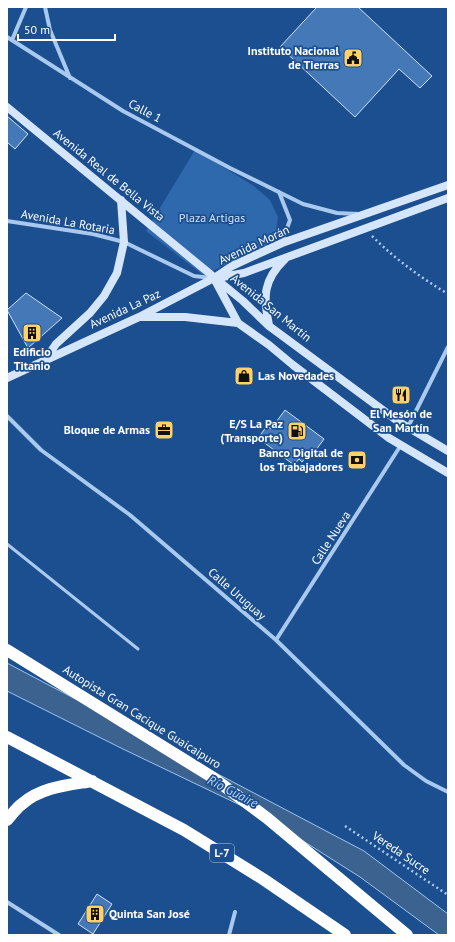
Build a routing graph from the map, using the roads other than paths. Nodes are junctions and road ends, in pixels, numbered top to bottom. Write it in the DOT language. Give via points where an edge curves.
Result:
graph roads {
  1 [pos="26,7"];
  2 [pos="45,7"];
  3 [pos="7,36"];
  4 [pos="12,40"];
  5 [pos="70,78"];
  6 [pos="7,107"];
  7 [pos="448,185"];
  8 [pos="279,192"];
  9 [pos="448,198"];
  10 [pos="121,200"];
  11 [pos="365,214"];
  12 [pos="7,222"];
  13 [pos="124,242"];
  14 [pos="282,243"];
  15 [pos="288,257"];
  16 [pos="214,278"];
  17 [pos="139,317"];
  18 [pos="238,324"];
  19 [pos="269,326"];
  20 [pos="448,347"];
  21 [pos="45,360"];
  22 [pos="7,378"];
  23 [pos="7,416"];
  24 [pos="408,428"];
  25 [pos="401,445"];
  26 [pos="448,451"];
  27 [pos="448,473"];
  28 [pos="7,544"];
  29 [pos="276,640"];
  30 [pos="138,649"];
  31 [pos="7,650"];
  32 [pos="7,737"];
  33 [pos="92,781"];
  34 [pos="448,792"];
  35 [pos="7,820"];
  36 [pos="7,902"];
  37 [pos="235,912"];
  38 [pos="59,935"];
  39 [pos="229,935"];
  40 [pos="345,935"];
  41 [pos="407,935"];
  1 -- 4 [label="street"];
  2 -- 5 [label="street" via="50,30"];
  3 -- 4 [label="street, Calle 1"];
  4 -- 5 [label="street, Calle 1"];
  5 -- 8 [label="street, Calle 1" via="123,111"];
  6 -- 10 [label="main road, Avenida Real de Bella Vista"];
  7 -- 11 [label="main road, Avenida Morán"];
  8 -- 11 [label="street, Calle 1" via="321,210"];
  8 -- 14 [label="street" via="290,220"];
  9 -- 15 [label="main road, Avenida Morán"];
  10 -- 13 [label="main road, Avenida La Paz"];
  10 -- 16 [label="main road, Avenida Real de Bella Vista"];
  11 -- 14 [label="main road, Avenida Morán"];
  12 -- 13 [label="street, Avenida La Rotaria" via="93,234"];
  13 -- 16 [label="street, Avenida La Rotaria" via="194,276"];
  13 -- 21 [label="main road, Avenida La Paz" via="117,273 104,296 76,328 56,344"];
  14 -- 16 [label="main road, Avenida Morán" via="232,266"];
  15 -- 16 [label="main road, Avenida Morán" via="244,273"];
  15 -- 19 [label="main road" via="277,267 266,289 264,302"];
  16 -- 17 [label="main road, Avenida La Paz"];
  16 -- 18 [label="main road, Avenida San Martín"];
  16 -- 19 [label="main road, Avenida San Martín"];
  17 -- 18 [label="main road" via="185,317"];
  17 -- 21 [label="main road, Avenida La Paz"];
  18 -- 25 [label="main road, Avenida San Martín"];
  19 -- 24 [label="main road, Avenida San Martín"];
  20 -- 24 [label="street"];
  21 -- 22 [label="main road, Avenida La Paz"];
  23 -- 29 [label="street, Calle Uruguay" via="41,450 130,515"];
  24 -- 26 [label="main road, Avenida San Martín"];
  25 -- 27 [label="main road, Avenida San Martín"];
  25 -- 29 [label="street, Calle Nueva"];
  28 -- 30 [label="lane"];
  29 -- 34 [label="street, Calle Uruguay" via="404,765 426,781"];
  31 -- 41 [label="highway, Autopista Gran Cacique Guaicaipuro" via="198,767 267,818"];
  32 -- 33 [label="highway, L-7"];
  33 -- 35 [label="highway" via="54,788 39,794 22,803"];
  33 -- 40 [label="highway, L-7" via="218,850"];
  36 -- 38 [label="street"];
  37 -- 39 [label="street"];
}
